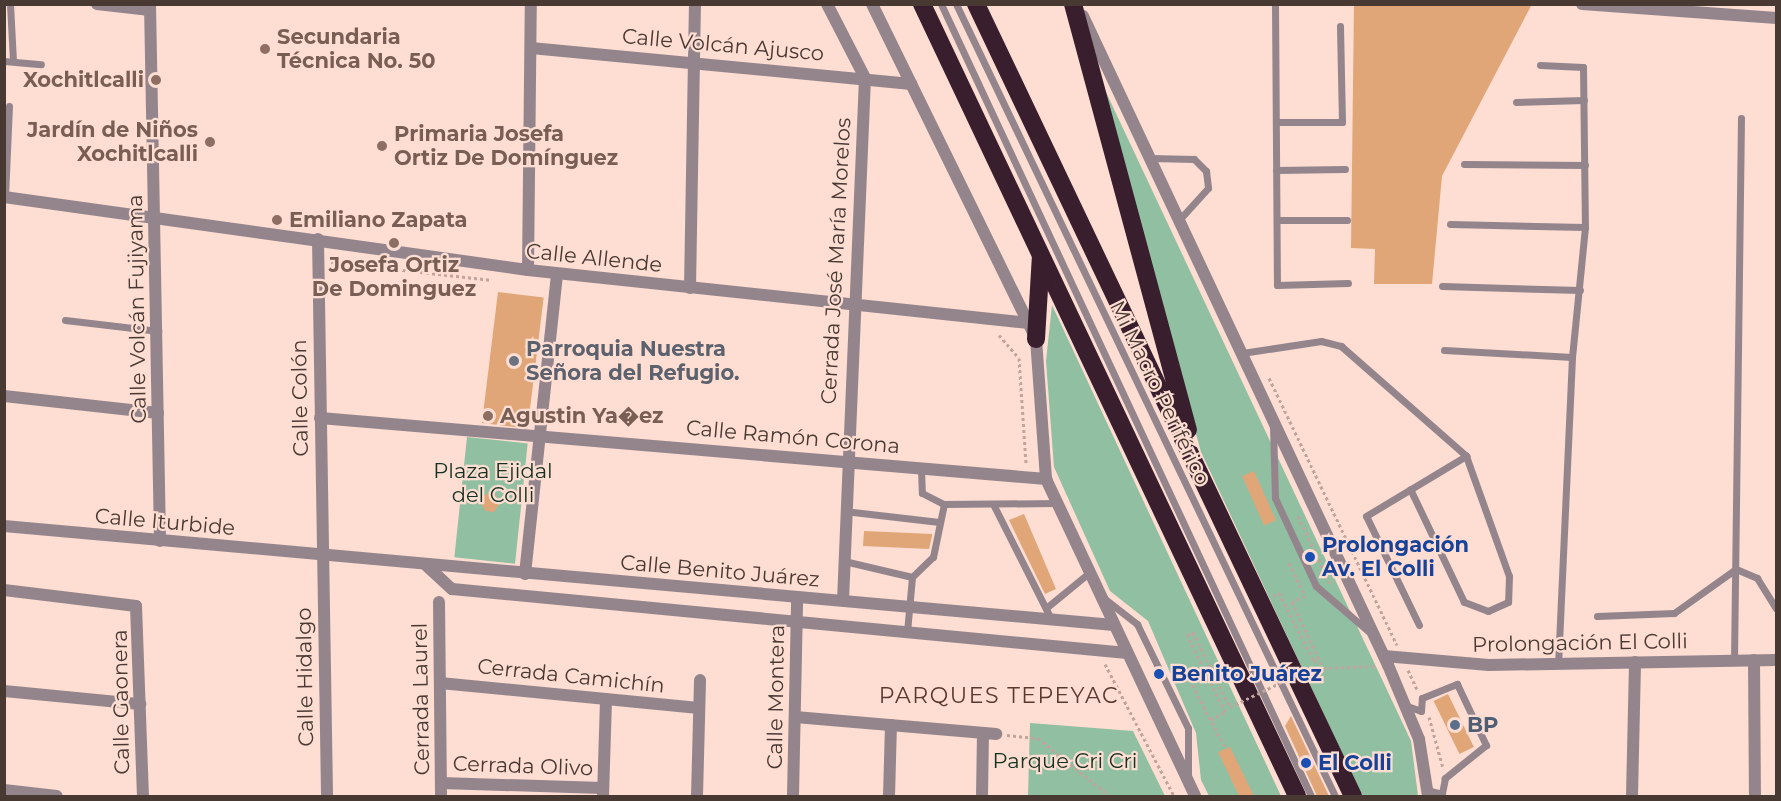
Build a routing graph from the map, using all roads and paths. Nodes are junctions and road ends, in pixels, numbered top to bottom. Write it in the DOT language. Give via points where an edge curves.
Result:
graph roads {
  1 [pos="10,4"];
  2 [pos="97,4"];
  3 [pos="531,4"];
  4 [pos="695,4"];
  5 [pos="827,4"];
  6 [pos="872,4"];
  7 [pos="922,4"];
  8 [pos="941,4"];
  9 [pos="956,4"];
  10 [pos="976,4"];
  11 [pos="1075,4"];
  12 [pos="1275,4"];
  13 [pos="1582,4"];
  14 [pos="1610,5"];
  15 [pos="150,7"];
  16 [pos="1776,18"];
  17 [pos="1340,26"];
  18 [pos="531,48"];
  19 [pos="4,61"];
  20 [pos="13,61"];
  21 [pos="695,63"];
  22 [pos="41,64"];
  23 [pos="1540,65"];
  24 [pos="865,78"];
  25 [pos="911,84"];
  26 [pos="1584,100"];
  27 [pos="1516,102"];
  28 [pos="9,106"];
  29 [pos="1741,118"];
  30 [pos="1276,122"];
  31 [pos="1150,158"];
  32 [pos="1464,164"];
  33 [pos="1585,165"];
  34 [pos="1345,169"];
  35 [pos="1276,170"];
  36 [pos="5,197"];
  37 [pos="156,216"];
  38 [pos="1179,220"];
  39 [pos="1277,220"];
  40 [pos="1347,220"];
  41 [pos="1450,224"];
  42 [pos="1585,226"];
  43 [pos="318,239"];
  44 [pos="1041,254"];
  45 [pos="318,260"];
  46 [pos="528,270"];
  47 [pos="557,273"];
  48 [pos="495,280"];
  49 [pos="1347,283"];
  50 [pos="1442,286"];
  51 [pos="690,288"];
  52 [pos="1580,290"];
  53 [pos="854,306"];
  54 [pos="65,320"];
  55 [pos="158,331"];
  56 [pos="1033,331"];
  57 [pos="990,334"];
  58 [pos="1444,350"];
  59 [pos="1242,353"];
  60 [pos="1572,357"];
  61 [pos="4,396"];
  62 [pos="158,413"];
  63 [pos="320,418"];
  64 [pos="1273,420"];
  65 [pos="537,434"];
  66 [pos="1466,456"];
  67 [pos="845,461"];
  68 [pos="921,468"];
  69 [pos="1029,478"];
  70 [pos="1046,479"];
  71 [pos="1205,486"];
  72 [pos="1410,489"];
  73 [pos="1058,503"];
  74 [pos="944,504"];
  75 [pos="994,506"];
  76 [pos="844,511"];
  77 [pos="1298,516"];
  78 [pos="939,522"];
  79 [pos="4,526"];
  80 [pos="160,541"];
  81 [pos="321,556"];
  82 [pos="844,561"];
  83 [pos="1289,563"];
  84 [pos="427,566"];
  85 [pos="1736,568"];
  86 [pos="1090,572"];
  87 [pos="525,574"];
  88 [pos="912,578"];
  89 [pos="1331,584"];
  90 [pos="4,590"];
  91 [pos="1101,595"];
  92 [pos="797,597"];
  93 [pos="843,601"];
  94 [pos="439,602"];
  95 [pos="910,607"];
  96 [pos="1776,608"];
  97 [pos="1048,614"];
  98 [pos="1597,616"];
  99 [pos="797,622"];
  100 [pos="1114,625"];
  101 [pos="1419,625"];
  102 [pos="907,632"];
  103 [pos="1375,637"];
  104 [pos="1127,653"];
  105 [pos="1734,660"];
  106 [pos="1754,660"];
  107 [pos="1776,660"];
  108 [pos="1386,661"];
  109 [pos="1558,662"];
  110 [pos="1635,662"];
  111 [pos="1104,663"];
  112 [pos="1184,669"];
  113 [pos="1309,669"];
  114 [pos="699,680"];
  115 [pos="440,683"];
  116 [pos="4,691"];
  117 [pos="606,699"];
  118 [pos="140,704"];
  119 [pos="1404,705"];
  120 [pos="699,708"];
  121 [pos="795,717"];
  122 [pos="1210,720"];
  123 [pos="891,725"];
  124 [pos="983,733"];
  125 [pos="996,734"];
  126 [pos="1225,747"];
  127 [pos="1188,782"];
  128 [pos="441,783"];
  129 [pos="4,790"];
  130 [pos="603,792"];
  131 [pos="1428,793"];
  132 [pos="55,796"];
  133 [pos="142,796"];
  134 [pos="327,796"];
  135 [pos="441,796"];
  136 [pos="697,796"];
  137 [pos="793,796"];
  138 [pos="889,796"];
  139 [pos="982,796"];
  140 [pos="1110,796"];
  141 [pos="1174,796"];
  142 [pos="1195,796"];
  143 [pos="1297,796"];
  144 [pos="1311,796"];
  145 [pos="1335,796"];
  146 [pos="1353,796"];
  147 [pos="1632,796"];
  148 [pos="1755,796"];
  1 -- 20 [label="lane"];
  2 -- 15 [label="street"];
  3 -- 18 [label="street"];
  4 -- 21 [label="street"];
  5 -- 24 [label="street, Cerrada José María Morelos"];
  6 -- 25 [label="street"];
  7 -- 44 [label="highway"];
  8 -- 144 [label="lane, Mi Macro Periférico"];
  9 -- 145 [label="lane, Mi Macro Periférico"];
  10 -- 71 [label="highway"];
  11 -- 31 [label="street"];
  11 -- 71 [label="highway"];
  12 -- 30 [label="lane"];
  13 -- 14 [label="street"];
  14 -- 16 [label="street"];
  15 -- 37 [label="street, Calle Volcán Fujiyama"];
  17 -- 30 [label="lane" via="1342,122"];
  18 -- 21 [label="street, Calle Volcán Ajusco"];
  18 -- 46 [label="street"];
  19 -- 20 [label="lane"];
  20 -- 22 [label="lane"];
  21 -- 24 [label="street, Calle Volcán Ajusco"];
  21 -- 51 [label="street"];
  23 -- 26 [label="lane" via="1583,67"];
  24 -- 25 [label="street, Calle Volcán Ajusco"];
  24 -- 53 [label="street, Cerrada José María Morelos"];
  25 -- 56 [label="street"];
  26 -- 27 [label="lane"];
  26 -- 33 [label="lane"];
  28 -- 36 [label="lane"];
  29 -- 85 [label="lane"];
  30 -- 35 [label="lane"];
  31 -- 38 [label="street"];
  31 -- 38 [label="lane" via="1194,159 1206,171 1208,188"];
  32 -- 33 [label="lane"];
  33 -- 42 [label="lane"];
  34 -- 35 [label="lane"];
  35 -- 39 [label="lane"];
  36 -- 37 [label="street, Calle Allende"];
  37 -- 43 [label="street, Calle Allende"];
  37 -- 55 [label="street, Calle Volcán Fujiyama"];
  38 -- 59 [label="street"];
  39 -- 40 [label="lane"];
  39 -- 49 [label="lane" via="1277,285"];
  41 -- 42 [label="lane"];
  42 -- 52 [label="lane"];
  43 -- 45 [label="street, Calle Colón"];
  43 -- 46 [label="street, Calle Allende"];
  44 -- 56 [label="highway"];
  44 -- 143 [label="highway"];
  45 -- 48 [label="path"];
  45 -- 63 [label="street, Calle Colón"];
  46 -- 47 [label="street, Calle Allende"];
  47 -- 51 [label="street, Calle Allende"];
  47 -- 65 [label="street"];
  50 -- 52 [label="lane"];
  51 -- 53 [label="street, Calle Allende"];
  52 -- 60 [label="lane"];
  53 -- 56 [label="street, Calle Allende"];
  53 -- 67 [label="street, Cerrada José María Morelos"];
  54 -- 55 [label="lane"];
  55 -- 62 [label="street, Calle Volcán Fujiyama"];
  56 -- 70 [label="street"];
  57 -- 69 [label="path" via="1001,335 1018,358"];
  58 -- 60 [label="lane"];
  59 -- 64 [label="street"];
  59 -- 66 [label="lane" via="1321,340 1341,346"];
  60 -- 109 [label="lane"];
  61 -- 62 [label="street"];
  62 -- 80 [label="street, Calle Volcán Fujiyama"];
  63 -- 65 [label="street, Calle Ramón Corona"];
  63 -- 81 [label="street, Calle Colón"];
  64 -- 103 [label="street"];
  64 -- 103 [label="lane" via="1275,498 1316,586"];
  65 -- 67 [label="street, Calle Ramón Corona"];
  65 -- 87 [label="street"];
  66 -- 72 [label="lane"];
  66 -- 72 [label="lane" via="1509,576 1508,602 1488,610 1464,602"];
  67 -- 68 [label="street, Calle Ramón Corona"];
  67 -- 76 [label="street, Cerrada José María Morelos"];
  68 -- 69 [label="street, Calle Ramón Corona"];
  68 -- 74 [label="lane" via="922,493"];
  69 -- 70 [label="street, Calle Ramón Corona"];
  70 -- 73 [label="street"];
  71 -- 146 [label="highway"];
  72 -- 101 [label="lane" via="1366,516"];
  73 -- 75 [label="lane"];
  73 -- 86 [label="street"];
  74 -- 75 [label="lane"];
  74 -- 78 [label="lane"];
  75 -- 97 [label="lane"];
  76 -- 78 [label="lane"];
  76 -- 82 [label="street, Cerrada José María Morelos"];
  77 -- 89 [label="path"];
  78 -- 88 [label="lane" via="933,557"];
  79 -- 80 [label="street, Calle Iturbide"];
  80 -- 81 [label="street, Calle Iturbide"];
  81 -- 84 [label="street, Calle Benito Juárez"];
  81 -- 134 [label="street, Calle Hidalgo"];
  82 -- 88 [label="lane"];
  82 -- 93 [label="street, Cerrada José María Morelos"];
  83 -- 108 [label="path" via="1305,596 1292,602 1323,668"];
  84 -- 87 [label="street, Calle Benito Juárez"];
  84 -- 99 [label="street, Calle Benito Juárez" via="452,589"];
  85 -- 96 [label="lane" via="1757,578"];
  85 -- 98 [label="lane" via="1674,613"];
  85 -- 105 [label="lane"];
  86 -- 91 [label="street"];
  86 -- 97 [label="lane"];
  87 -- 92 [label="street, Calle Benito Juárez"];
  88 -- 95 [label="lane"];
  90 -- 118 [label="street, Calle Gaonera" via="136,606"];
  91 -- 100 [label="street"];
  91 -- 127 [label="lane" via="1137,624 1188,728"];
  92 -- 93 [label="street, Calle Benito Juárez"];
  92 -- 99 [label="street, Calle Montera"];
  93 -- 95 [label="street, Calle Benito Juárez"];
  94 -- 115 [label="street, Cerrada Laurel"];
  95 -- 97 [label="street, Calle Benito Juárez"];
  95 -- 102 [label="lane"];
  97 -- 100 [label="street, Calle Benito Juárez"];
  99 -- 102 [label="street, Calle Benito Juárez"];
  99 -- 121 [label="street, Calle Montera"];
  100 -- 104 [label="street"];
  102 -- 104 [label="street, Calle Benito Juárez"];
  103 -- 108 [label="street"];
  104 -- 127 [label="street"];
  105 -- 106 [label="street, Prolongación El Colli"];
  105 -- 110 [label="street, Prolongación El Colli"];
  106 -- 107 [label="street, Prolongación El Colli"];
  106 -- 148 [label="street"];
  108 -- 109 [label="street, Prolongación El Colli"];
  108 -- 119 [label="street"];
  109 -- 110 [label="street, Prolongación El Colli"];
  110 -- 147 [label="street"];
  111 -- 141 [label="path"];
  112 -- 122 [label="path"];
  113 -- 122 [label="path, bridge" via="1230,707 1193,632 1187,635 1224,712"];
  114 -- 120 [label="street"];
  115 -- 117 [label="street, Cerrada Camichín"];
  115 -- 128 [label="street, Cerrada Laurel"];
  116 -- 118 [label="street"];
  117 -- 120 [label="street, Cerrada Camichín"];
  117 -- 130 [label="street"];
  118 -- 133 [label="street, Calle Gaonera"];
  119 -- 131 [label="street" via="1419,739"];
  119 -- 131 [label="lane" via="1421,711 1422,698 1457,684 1486,745 1445,778 1442,794"];
  120 -- 136 [label="street"];
  121 -- 123 [label="street"];
  121 -- 137 [label="street, Calle Montera"];
  122 -- 126 [label="path"];
  123 -- 124 [label="street"];
  123 -- 138 [label="street"];
  124 -- 125 [label="street"];
  124 -- 139 [label="street"];
  125 -- 140 [label="path" via="1038,738"];
  127 -- 142 [label="street"];
  128 -- 130 [label="street, Cerrada Olivo"];
  128 -- 135 [label="street, Cerrada Laurel"];
  129 -- 132 [label="street"];
}
